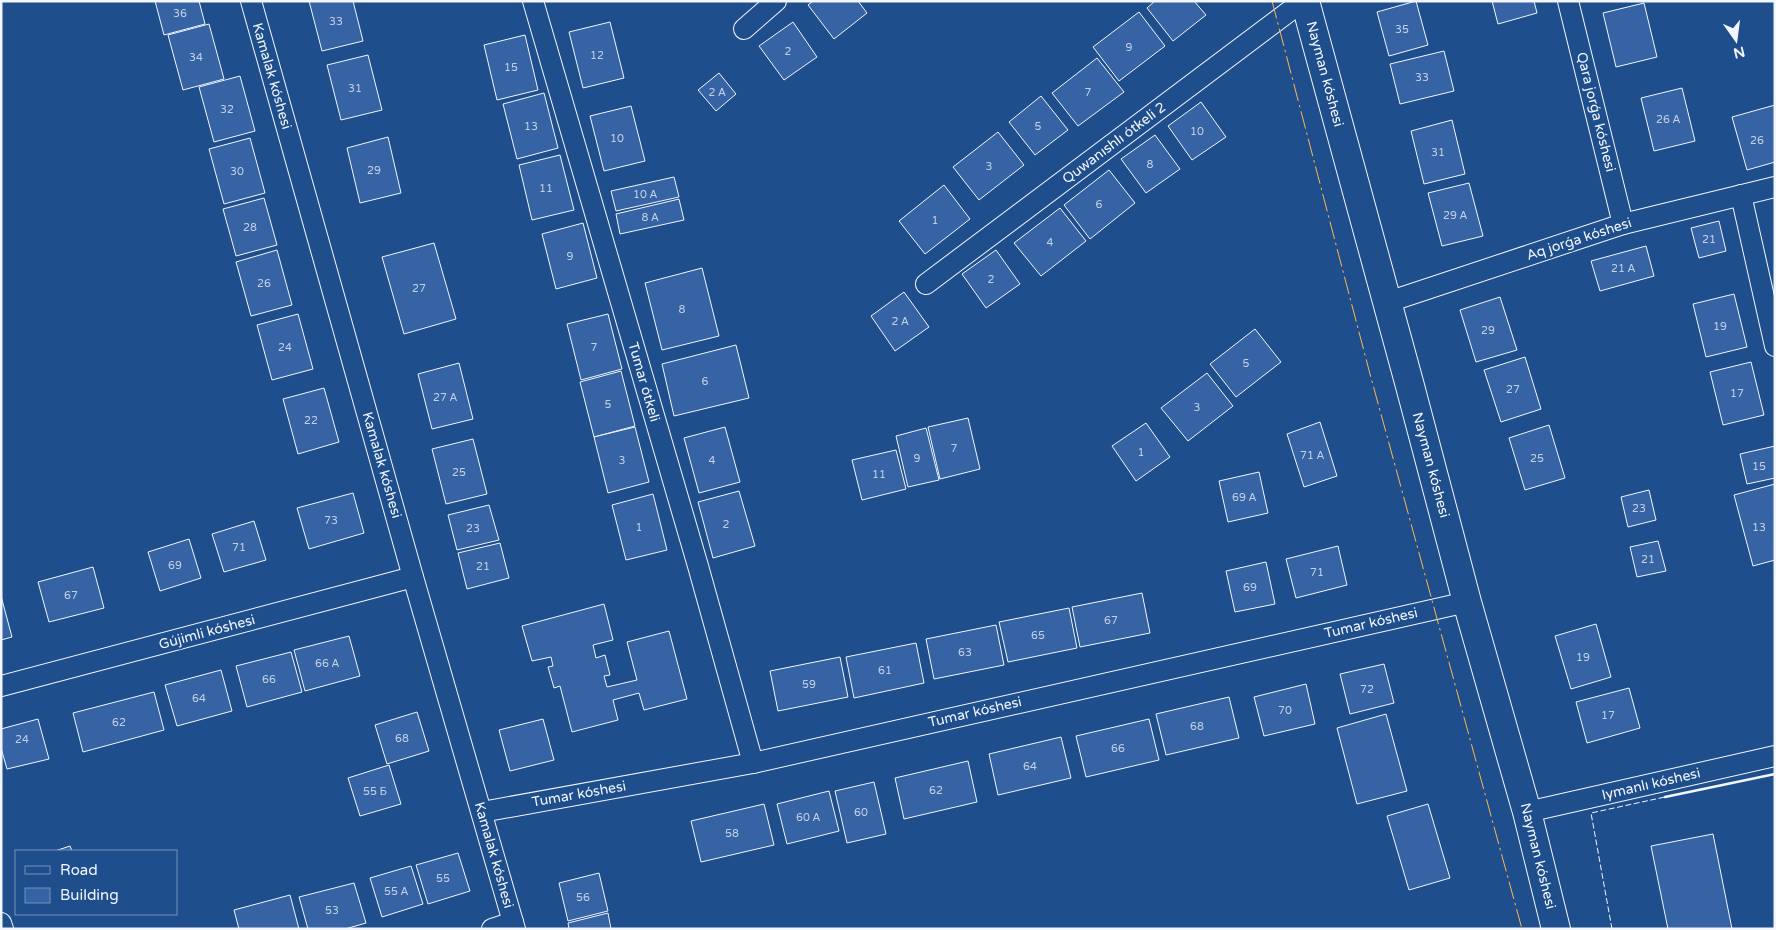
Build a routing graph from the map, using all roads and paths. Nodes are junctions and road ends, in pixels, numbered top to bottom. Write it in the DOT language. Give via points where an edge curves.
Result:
graph roads {
  1 [pos="251,1"];
  2 [pos="533,1"];
  3 [pos="776,1"];
  4 [pos="1304,1"];
  5 [pos="1568,1"];
  6 [pos="744,30"];
  7 [pos="1775,187"];
  8 [pos="1741,195"];
  9 [pos="1623,224"];
  10 [pos="926,284"];
  11 [pos="1388,302"];
  12 [pos="1775,346"];
  13 [pos="414,577"];
  14 [pos="1467,602"];
  15 [pos="1,686"];
  16 [pos="1775,756"];
  17 [pos="753,763"];
  18 [pos="482,812"];
  19 [pos="1528,812"];
  20 [pos="1,923"];
  21 [pos="514,925"];
  22 [pos="3,929"];
  23 [pos="492,929"];
  24 [pos="1556,929"];
  1 -- 13 [label="street, Kamalak kóshesi"];
  2 -- 17 [label="street, Tumar ótkeli"];
  3 -- 6 [label="street"];
  4 -- 10 [label="street, Quwanıshlı ótkeli 2"];
  4 -- 11 [label="main road, Nayman kóshesi"];
  5 -- 9 [label="street, Qara jorǵa kóshesi"];
  7 -- 8 [label="street, Aq jorǵa kóshesi"];
  8 -- 9 [label="street, Aq jorǵa kóshesi"];
  8 -- 12 [label="street"];
  9 -- 11 [label="street, Aq jorǵa kóshesi"];
  11 -- 14 [label="main road, Nayman kóshesi"];
  13 -- 15 [label="street, Gújimli kóshesi"];
  13 -- 18 [label="street, Kamalak kóshesi"];
  14 -- 17 [label="street, Tumar kóshesi"];
  14 -- 19 [label="main road, Nayman kóshesi"];
  16 -- 19 [label="street, Iymanlı kóshesi"];
  17 -- 18 [label="street, Tumar kóshesi"];
  18 -- 21 [label="street, Kamalak kóshesi"];
  19 -- 24 [label="main road, Nayman kóshesi"];
  20 -- 22 [label="street"];
  21 -- 23 [label="street"];
}
